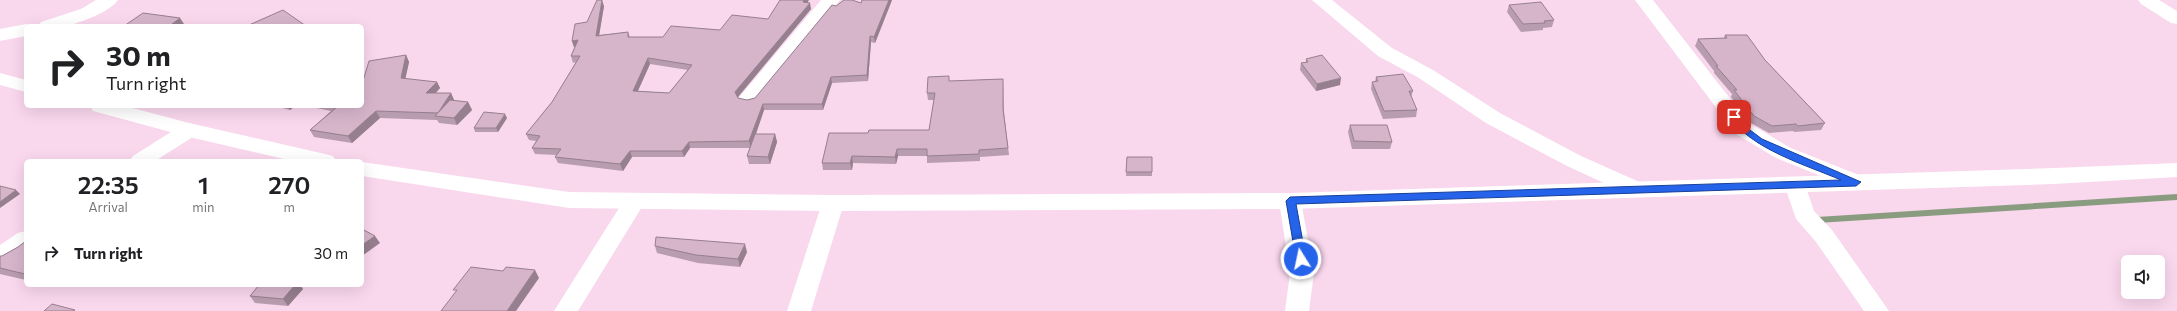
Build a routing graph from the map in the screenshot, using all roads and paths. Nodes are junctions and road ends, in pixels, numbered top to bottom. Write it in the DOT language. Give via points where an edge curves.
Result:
graph roads {
  1 [pos="109,0"];
  2 [pos="831,0"];
  3 [pos="1321,0"];
  4 [pos="1644,0"];
  5 [pos="2147,0"];
  6 [pos="2177,19"];
  7 [pos="53,24"];
  8 [pos="24,30"];
  9 [pos="0,35"];
  10 [pos="0,79"];
  11 [pos="24,85"];
  12 [pos="748,99"];
  13 [pos="107,108"];
  14 [pos="189,130"];
  15 [pos="143,159"];
  16 [pos="316,159"];
  17 [pos="364,169"];
  18 [pos="2177,170"];
  19 [pos="1856,182"];
  20 [pos="1795,184"];
  21 [pos="1636,188"];
  22 [pos="1290,201"];
  23 [pos="634,202"];
  24 [pos="833,203"];
  25 [pos="24,240"];
  26 [pos="0,256"];
  27 [pos="566,311"];
  28 [pos="799,311"];
  29 [pos="1297,311"];
  30 [pos="1877,311"];
  1 -- 7 [label="street" via="87,13"];
  2 -- 12 [label="street"];
  3 -- 21 [label="street" via="1385,52 1426,74 1493,118 1574,161"];
  4 -- 19 [label="street" via="1743,129 1759,141"];
  5 -- 6 [label="street"];
  8 -- 9 [label="street"];
  10 -- 11 [label="main road"];
  13 -- 14 [label="main road"];
  14 -- 15 [label="street"];
  14 -- 16 [label="main road"];
  17 -- 23 [label="main road" via="569,200"];
  18 -- 19 [label="main road"];
  19 -- 20 [label="main road"];
  20 -- 21 [label="main road"];
  20 -- 30 [label="street" via="1804,214 1824,236"];
  21 -- 22 [label="main road"];
  22 -- 24 [label="main road"];
  22 -- 29 [label="street" via="1302,272"];
  23 -- 24 [label="main road"];
  23 -- 27 [label="street"];
  24 -- 28 [label="street"];
  25 -- 26 [label="street"];
}
